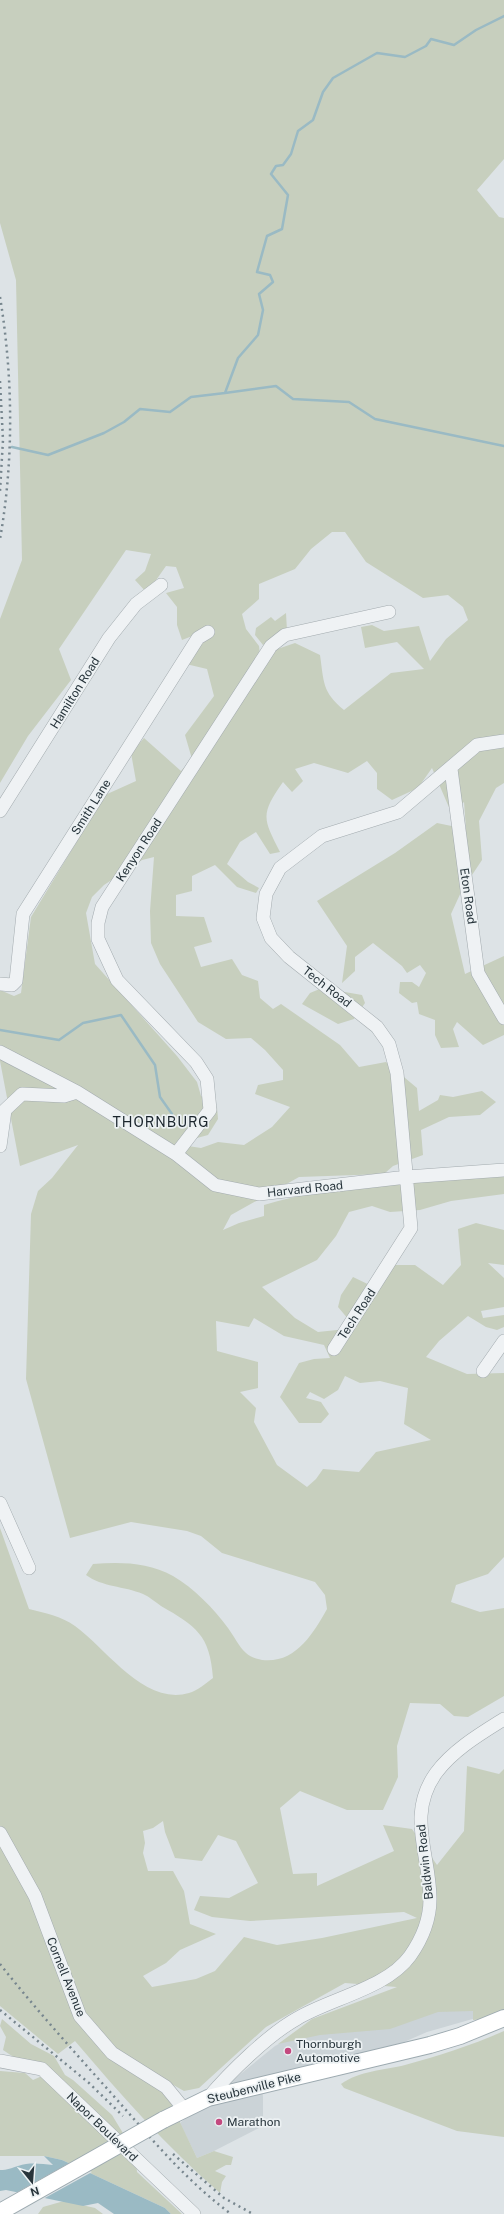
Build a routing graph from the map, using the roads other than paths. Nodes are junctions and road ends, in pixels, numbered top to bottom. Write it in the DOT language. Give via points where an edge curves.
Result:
graph roads {
  1 [pos="161,585"];
  2 [pos="389,612"];
  3 [pos="208,632"];
  4 [pos="504,741"];
  5 [pos="450,768"];
  6 [pos="0,811"];
  7 [pos="0,984"];
  8 [pos="504,1018"];
  9 [pos="0,1052"];
  10 [pos="77,1092"];
  11 [pos="0,1146"];
  12 [pos="176,1154"];
  13 [pos="504,1170"];
  14 [pos="408,1177"];
  15 [pos="504,1341"];
  16 [pos="334,1349"];
  17 [pos="483,1371"];
  18 [pos="0,1503"];
  19 [pos="29,1568"];
  20 [pos="504,1719"];
  21 [pos="0,1833"];
  22 [pos="504,2018"];
  23 [pos="0,2061"];
  24 [pos="208,2098"];
  25 [pos="184,2109"];
  26 [pos="0,2212"];
  27 [pos="194,2214"];
  1 -- 6 [label="street, Hamilton Road" via="136,604 109,638"];
  2 -- 12 [label="street, Kenyon Road" via="285,635 271,646 102,907 98,923 98,940 117,980 196,1062 207,1080 210,1110"];
  3 -- 7 [label="street, Smith Lane" via="198,638 23,914 16,981 12,985"];
  4 -- 5 [label="street, Tech Road" via="477,746"];
  5 -- 8 [label="street, Eton Road" via="478,973"];
  5 -- 14 [label="street, Tech Road" via="398,812 322,836 280,868 266,894 263,918 271,938 289,957 377,1027 389,1044 397,1073"];
  9 -- 10 [label="street, Harvard Road"];
  10 -- 11 [label="street" via="64,1096 22,1094 5,1110"];
  10 -- 12 [label="street, Harvard Road"];
  12 -- 14 [label="street, Harvard Road" via="215,1185 259,1194"];
  13 -- 14 [label="street, Harvard Road"];
  14 -- 16 [label="street, Tech Road" via="411,1228"];
  15 -- 17 [label="street"];
  18 -- 19 [label="street"];
  20 -- 24 [label="street, Baldwin Road" via="452,1755 436,1773 427,1789 420,1825 429,1882 428,1913 421,1938 410,1957 393,1973 374,1985 322,2004 296,2019 226,2076"];
  21 -- 25 [label="street, Cornell Avenue" via="35,1896 80,2016 112,2053 166,2086"];
  22 -- 24 [label="main road, Steubenville Pike" via="430,2045"];
  23 -- 27 [label="street, Napor Boulevard" via="42,2069"];
  24 -- 25 [label="main road, Steubenville Pike"];
  25 -- 26 [label="main road, Steubenville Pike, bridge"];
}
